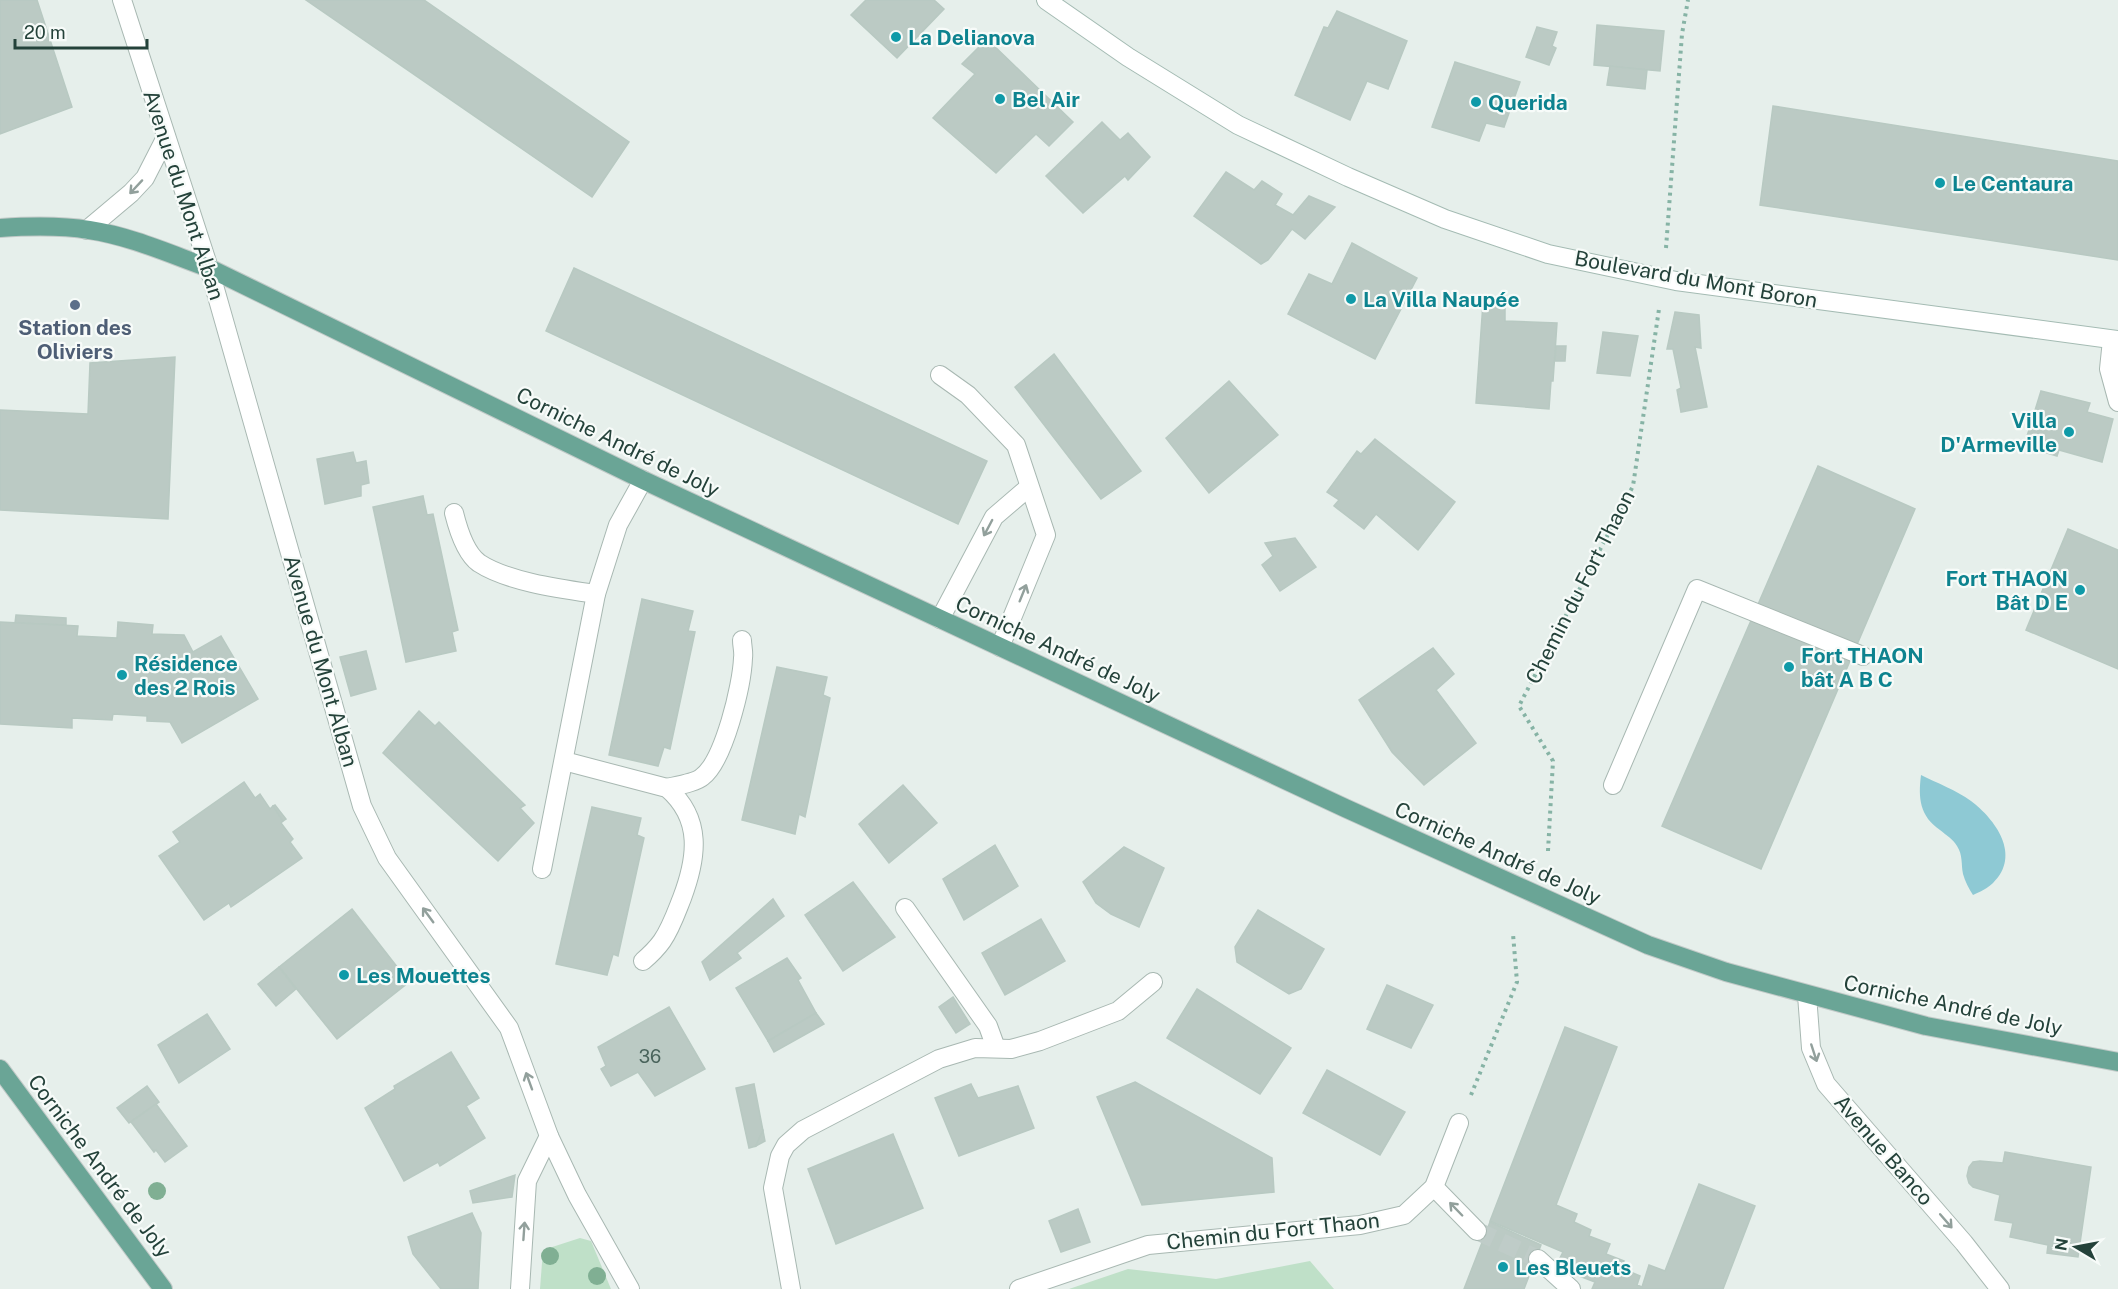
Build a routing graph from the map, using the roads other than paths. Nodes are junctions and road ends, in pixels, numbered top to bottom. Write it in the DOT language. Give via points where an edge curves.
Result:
graph roads {
  1 [pos="122,0"];
  2 [pos="1046,0"];
  3 [pos="166,137"];
  4 [pos="0,228"];
  5 [pos="87,230"];
  6 [pos="209,268"];
  7 [pos="2115,340"];
  8 [pos="940,375"];
  9 [pos="2118,402"];
  10 [pos="643,480"];
  11 [pos="1029,487"];
  12 [pos="454,513"];
  13 [pos="596,594"];
  14 [pos="940,619"];
  15 [pos="742,640"];
  16 [pos="1000,647"];
  17 [pos="1863,656"];
  18 [pos="564,761"];
  19 [pos="1613,784"];
  20 [pos="666,788"];
  21 [pos="543,869"];
  22 [pos="905,908"];
  23 [pos="644,961"];
  24 [pos="1153,982"];
  25 [pos="1807,995"];
  26 [pos="996,1048"];
  27 [pos="2118,1062"];
  28 [pos="0,1069"];
  29 [pos="1459,1124"];
  30 [pos="549,1136"];
  31 [pos="1434,1187"];
  32 [pos="1478,1231"];
  33 [pos="1538,1259"];
  34 [pos="163,1289"];
  35 [pos="520,1289"];
  36 [pos="630,1289"];
  37 [pos="791,1289"];
  38 [pos="1019,1289"];
  39 [pos="1571,1289"];
  40 [pos="2000,1289"];
  1 -- 3 [label="street, Avenue du Mont Alban"];
  2 -- 7 [label="street, Boulevard du Mont Boron" via="1128,57 1238,125 1445,219 1548,254 1676,281"];
  3 -- 5 [label="street, one-way" via="145,178"];
  3 -- 6 [label="street, Avenue du Mont Alban"];
  4 -- 5 [label="main road, Corniche André de Joly"];
  5 -- 6 [label="main road, Corniche André de Joly" via="139,243"];
  6 -- 10 [label="main road, Corniche André de Joly"];
  30 -- 6 [label="street, Avenue du Mont Alban, one-way" via="509,1028 387,858 362,806"];
  7 -- 9 [label="street" via="2109,369"];
  8 -- 11 [label="street" via="968,395 1016,445"];
  10 -- 13 [label="street" via="618,525"];
  10 -- 14 [label="main road, Corniche André de Joly"];
  11 -- 14 [label="street, one-way" via="994,517"];
  16 -- 11 [label="street, one-way" via="1046,535"];
  12 -- 13 [label="street" via="459,536 477,562 512,577"];
  13 -- 18 [label="street"];
  14 -- 16 [label="main road, Corniche André de Joly"];
  15 -- 20 [label="street" via="743,658 734,708 714,762 702,778"];
  16 -- 25 [label="main road, Corniche André de Joly" via="1648,945"];
  17 -- 19 [label="street" via="1698,589"];
  18 -- 20 [label="street"];
  18 -- 21 [label="street"];
  20 -- 23 [label="street" via="680,799 690,818 695,842 691,873 674,917 662,942"];
  22 -- 26 [label="street" via="988,1026"];
  24 -- 26 [label="street" via="1118,1011 1040,1041 1011,1049"];
  25 -- 27 [label="main road, Corniche André de Joly" via="1926,1026"];
  25 -- 40 [label="street, Avenue Banco, one-way" via="1811,1048 1826,1084"];
  26 -- 37 [label="street" via="975,1048 939,1059 803,1130 786,1145 773,1188"];
  28 -- 34 [label="main road, Corniche André de Joly"];
  29 -- 31 [label="street, Chemin du Fort Thaon"];
  35 -- 30 [label="street, one-way" via="527,1181"];
  30 -- 36 [label="street"];
  32 -- 31 [label="street, one-way"];
  31 -- 38 [label="street, Chemin du Fort Thaon" via="1404,1215 1360,1225 1148,1245"];
  33 -- 39 [label="street"];
}
